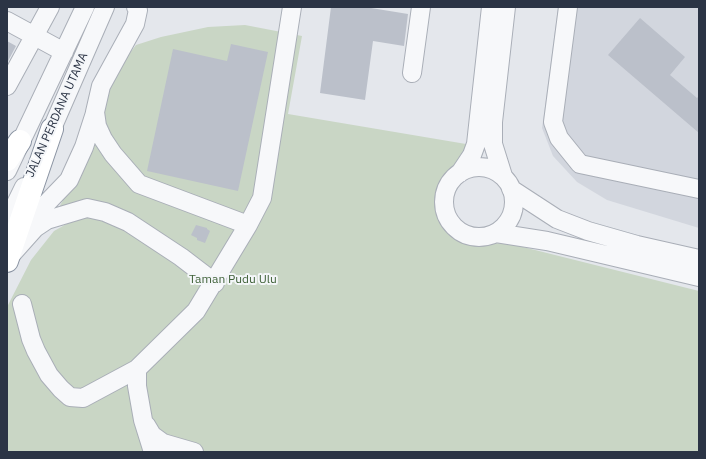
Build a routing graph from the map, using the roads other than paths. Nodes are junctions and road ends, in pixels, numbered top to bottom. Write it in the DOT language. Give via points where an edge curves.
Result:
graph roads {
  1 [pos="50,7"];
  2 [pos="85,7"];
  3 [pos="104,7"];
  4 [pos="136,7"];
  5 [pos="292,7"];
  6 [pos="421,7"];
  7 [pos="491,7"];
  8 [pos="506,7"];
  9 [pos="568,7"];
  10 [pos="7,21"];
  11 [pos="35,36"];
  12 [pos="64,52"];
  13 [pos="412,73"];
  14 [pos="7,86"];
  15 [pos="95,112"];
  16 [pos="52,129"];
  17 [pos="20,140"];
  18 [pos="7,160"];
  19 [pos="7,171"];
  20 [pos="460,173"];
  21 [pos="507,183"];
  22 [pos="699,189"];
  23 [pos="7,222"];
  24 [pos="248,225"];
  25 [pos="496,233"];
  26 [pos="12,255"];
  27 [pos="699,259"];
  28 [pos="699,277"];
  29 [pos="215,283"];
  30 [pos="22,304"];
  31 [pos="137,369"];
  32 [pos="143,420"];
  33 [pos="152,452"];
  34 [pos="194,452"];
  1 -- 11 [label="street"];
  2 -- 12 [label="street, JALAN PERDANA UTAMA"];
  3 -- 16 [label="street, JALAN PERDANA UTAMA"];
  4 -- 15 [label="street" via="138,10 135,24 101,86"];
  5 -- 24 [label="street" via="262,198"];
  6 -- 13 [label="street"];
  7 -- 20 [label="street" via="476,144"];
  8 -- 21 [label="street" via="493,122 493,144"];
  9 -- 22 [label="street" via="553,122 559,138 580,164"];
  10 -- 11 [label="street"];
  11 -- 12 [label="street"];
  11 -- 14 [label="street"];
  12 -- 17 [label="street, JALAN PERDANA UTAMA"];
  15 -- 24 [label="street" via="97,126 103,139 139,184"];
  15 -- 26 [label="street" via="84,147 69,180 31,223"];
  16 -- 23 [label="street, JALAN PERDANA UTAMA"];
  16 -- 26 [label="highway"];
  17 -- 18 [label="highway"];
  17 -- 19 [label="street, JALAN PERDANA UTAMA"];
  20 -- 21 [label="street" via="482,167 493,170"];
  20 -- 25 [label="street" via="452,181 445,197 447,215 453,225 462,233 474,237"];
  21 -- 25 [label="street" via="514,196 514,206 511,217"];
  21 -- 27 [label="street" via="557,219 637,246"];
  24 -- 29 [label="street"];
  25 -- 28 [label="street" via="547,241"];
  26 -- 29 [label="street" via="35,228 47,220 87,208 105,212 128,222 182,256"];
  29 -- 31 [label="street" via="196,311"];
  30 -- 31 [label="street" via="36,351 49,375 70,397 83,398"];
  31 -- 32 [label="street"];
  32 -- 33 [label="street"];
  32 -- 34 [label="street" via="152,435 163,442"];
}
